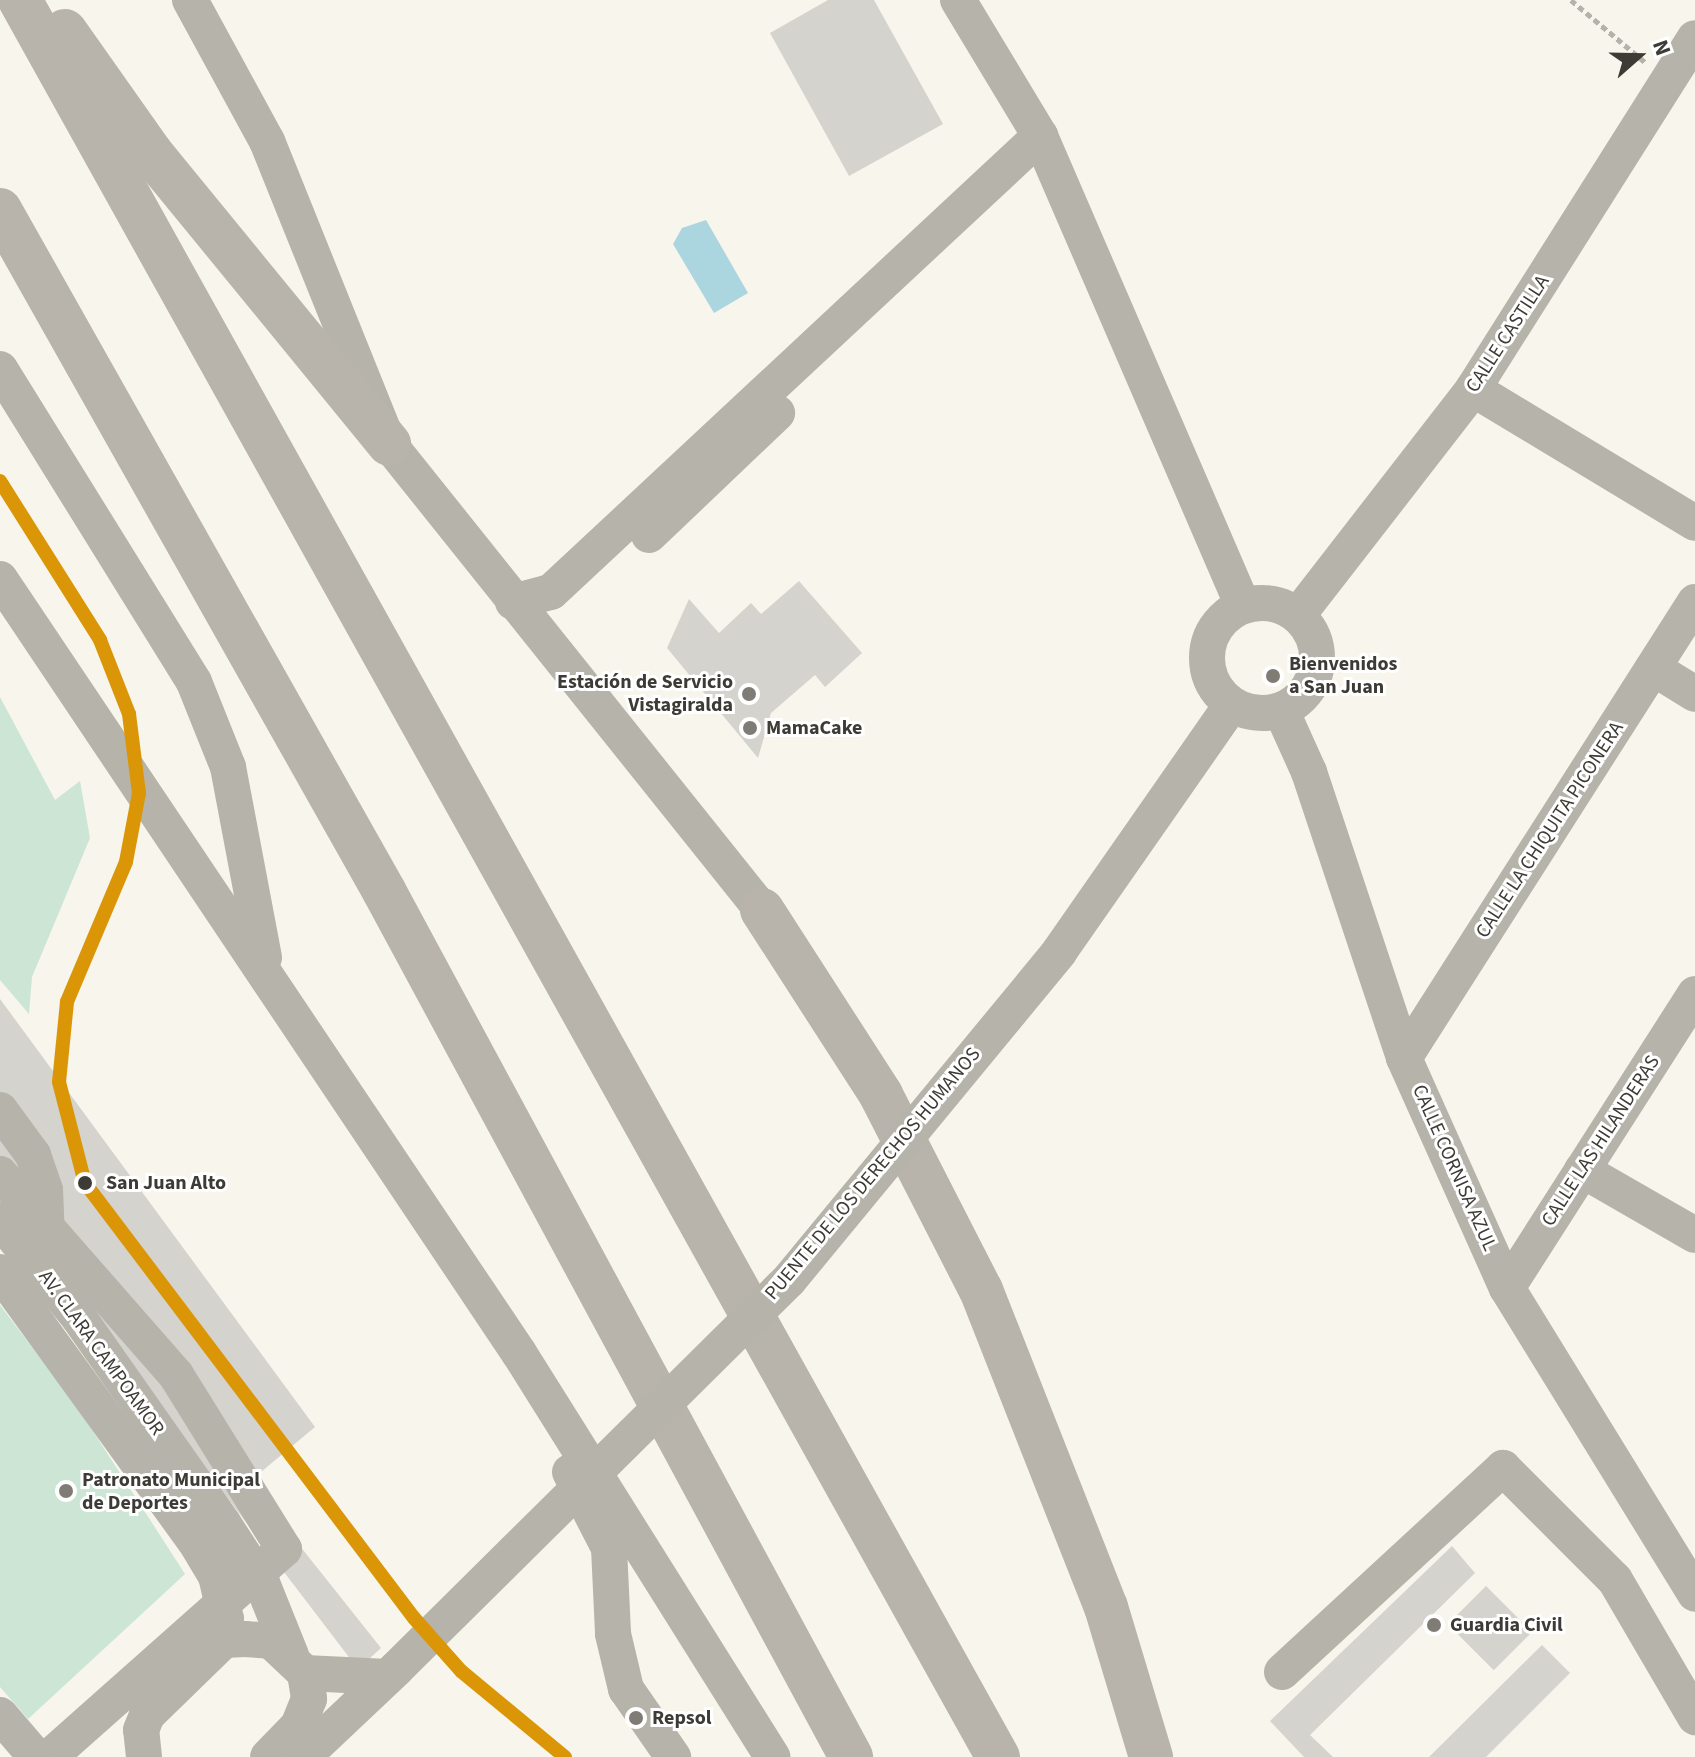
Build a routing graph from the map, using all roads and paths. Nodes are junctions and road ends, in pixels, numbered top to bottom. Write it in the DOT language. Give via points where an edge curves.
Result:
graph roads {
  1 [pos="20,0"];
  2 [pos="44,0"];
  3 [pos="190,0"];
  4 [pos="958,0"];
  5 [pos="1571,0"];
  6 [pos="1695,38"];
  7 [pos="1668,82"];
  8 [pos="1040,136"];
  9 [pos="0,210"];
  10 [pos="890,277"];
  11 [pos="0,369"];
  12 [pos="1473,389"];
  13 [pos="389,444"];
  14 [pos="1695,523"];
  15 [pos="0,579"];
  16 [pos="513,602"];
  17 [pos="1695,602"];
  18 [pos="1243,606"];
  19 [pos="1298,615"];
  20 [pos="560,661"];
  21 [pos="1653,668"];
  22 [pos="1695,694"];
  23 [pos="1232,704"];
  24 [pos="1281,710"];
  25 [pos="762,910"];
  26 [pos="267,974"];
  27 [pos="1695,994"];
  28 [pos="1404,1058"];
  29 [pos="0,1110"];
  30 [pos="1582,1170"];
  31 [pos="0,1174"];
  32 [pos="0,1220"];
  33 [pos="1695,1235"];
  34 [pos="0,1272"];
  35 [pos="1507,1288"];
  36 [pos="478,1292"];
  37 [pos="60,1295"];
  38 [pos="216,1576"];
  39 [pos="1695,1594"];
  40 [pos="224,1640"];
  41 [pos="298,1664"];
  42 [pos="1282,1672"];
  43 [pos="392,1673"];
  44 [pos="0,1715"];
  45 [pos="1695,1717"];
  46 [pos="288,1747"];
  47 [pos="39,1754"];
  48 [pos="133,1754"];
  49 [pos="673,1757"];
  50 [pos="772,1757"];
  51 [pos="851,1757"];
  52 [pos="998,1757"];
  53 [pos="1151,1757"];
  1 -- 52 [label="main road"];
  2 -- 13 [label="main road" via="151,153"];
  3 -- 13 [label="street" via="267,141"];
  4 -- 8 [label="street"];
  5 -- 7 [label="path"];
  6 -- 7 [label="street, CALLE CASTILLA"];
  7 -- 12 [label="street, CALLE CASTILLA"];
  8 -- 10 [label="street"];
  8 -- 18 [label="street"];
  9 -- 51 [label="main road" via="384,891"];
  10 -- 16 [label="street" via="551,592"];
  10 -- 20 [label="street" via="848,337 726,467 562,610 555,635"];
  11 -- 26 [label="street" via="194,682 228,767"];
  12 -- 14 [label="street"];
  12 -- 19 [label="street, CALLE CASTILLA"];
  13 -- 16 [label="street"];
  15 -- 26 [label="street"];
  16 -- 20 [label="street"];
  17 -- 21 [label="street, CALLE LA CHIQUITA PICONERA"];
  18 -- 19 [label="street" via="1271,603"];
  18 -- 23 [label="street" via="1216,627 1207,660 1210,677"];
  19 -- 24 [label="street" via="1315,640 1316,673 1296,702"];
  20 -- 25 [label="street"];
  21 -- 22 [label="street"];
  21 -- 28 [label="street, CALLE LA CHIQUITA PICONERA"];
  23 -- 24 [label="street" via="1264,714"];
  23 -- 43 [label="street, PUENTE DE LOS DERECHOS HUMANOS, bridge" via="1059,952 789,1280"];
  24 -- 28 [label="street, CALLE CORNISA AZUL" via="1309,772"];
  25 -- 53 [label="main road" via="881,1095 981,1290 1106,1607"];
  26 -- 36 [label="street"];
  27 -- 30 [label="street, CALLE LAS HILANDERAS"];
  28 -- 35 [label="street, CALLE CORNISA AZUL"];
  29 -- 37 [label="street" via="33,1155 45,1190 48,1266"];
  30 -- 33 [label="street"];
  30 -- 35 [label="street, CALLE LAS HILANDERAS"];
  31 -- 47 [label="street" via="176,1375 284,1549 78,1731"];
  32 -- 37 [label="street, AV. CLARA CAMPOAMOR"];
  34 -- 38 [label="street, AV. CLARA CAMPOAMOR" via="52,1336"];
  35 -- 39 [label="street, CALLE CORNISA AZUL"];
  36 -- 49 [label="street" via="609,1548 613,1634 626,1689"];
  36 -- 50 [label="street"];
  37 -- 41 [label="street, AV. CLARA CAMPOAMOR" via="262,1583"];
  38 -- 40 [label="street, AV. CLARA CAMPOAMOR" via="226,1619"];
  38 -- 47 [label="street"];
  40 -- 41 [label="street" via="271,1641"];
  40 -- 48 [label="street" via="147,1715"];
  41 -- 43 [label="street"];
  41 -- 46 [label="street" via="309,1699"];
  42 -- 45 [label="street" via="1503,1468 1615,1580"];
  43 -- 46 [label="street, PUENTE DE LOS DERECHOS HUMANOS"];
  44 -- 47 [label="street"];
}
